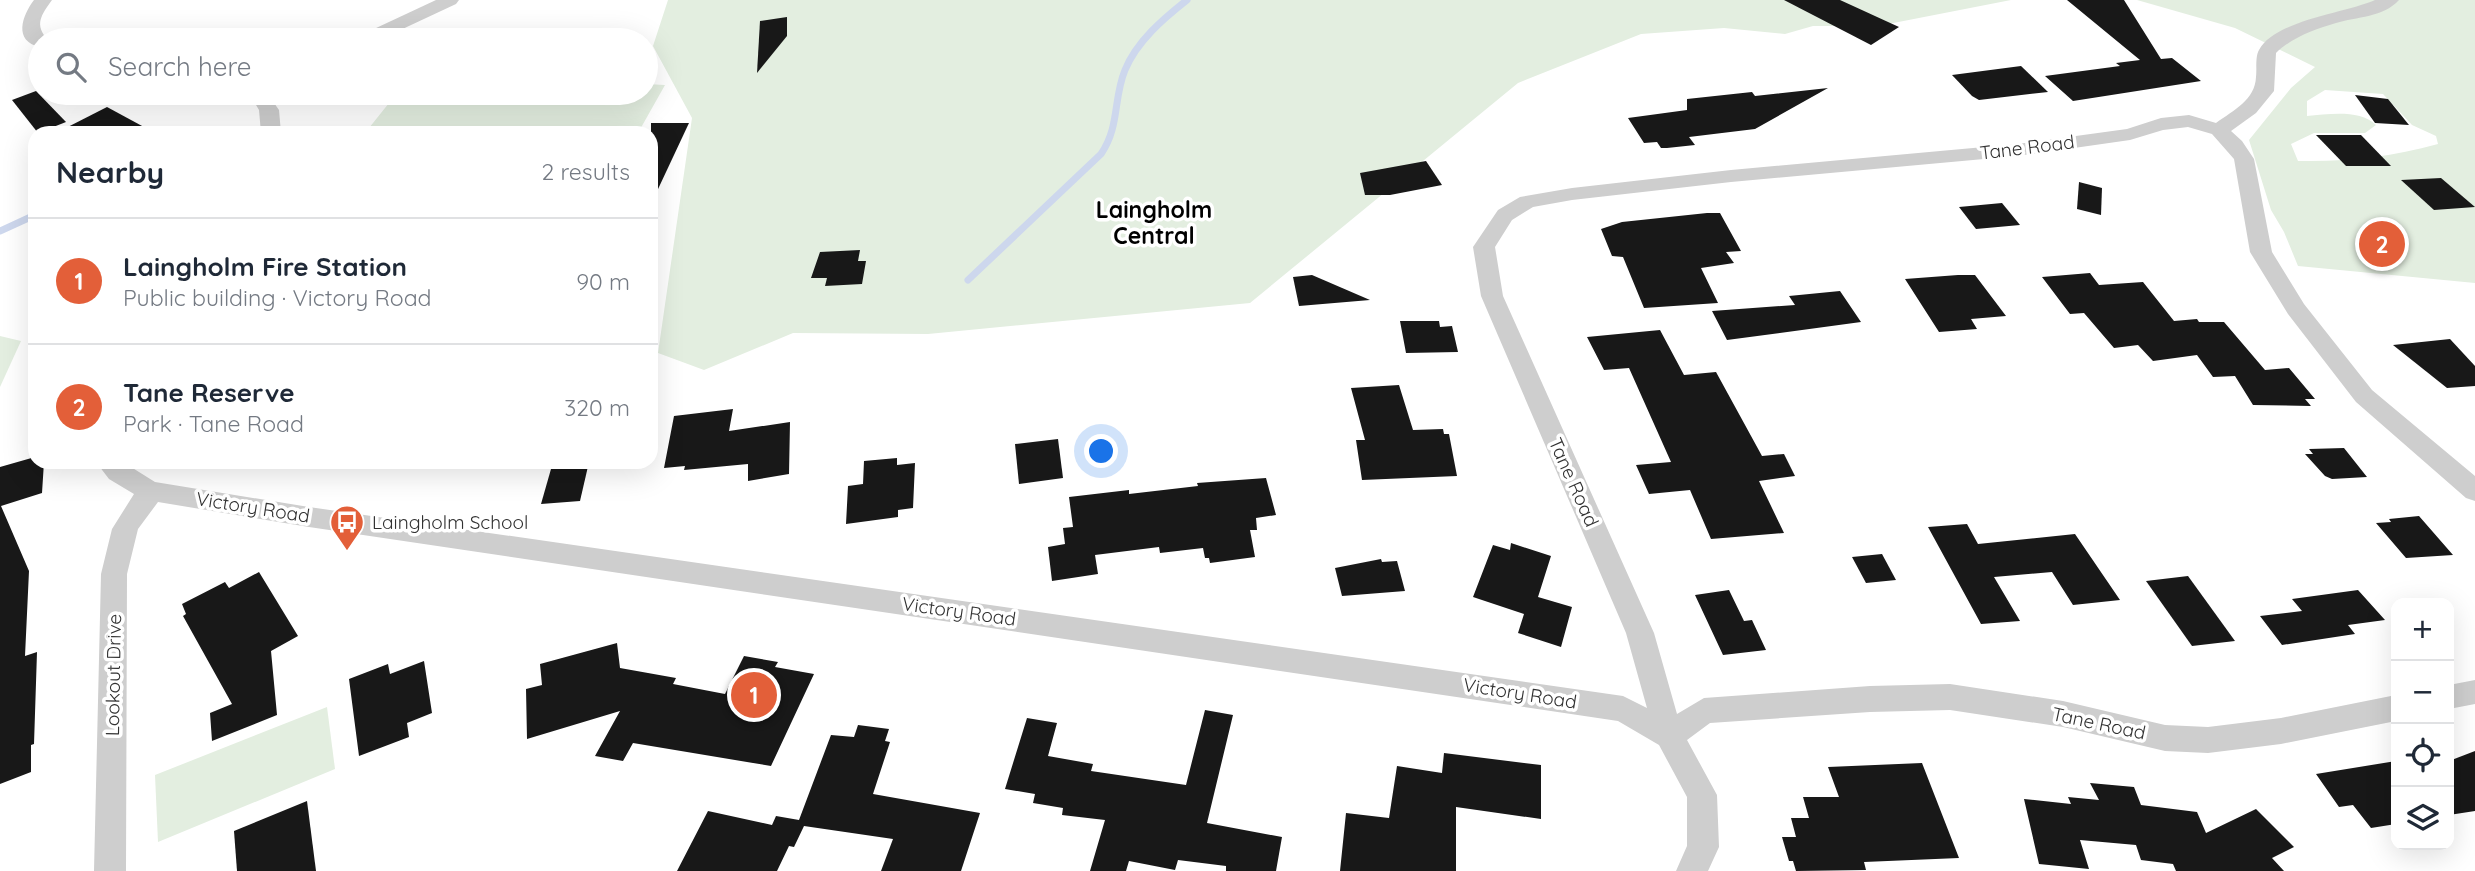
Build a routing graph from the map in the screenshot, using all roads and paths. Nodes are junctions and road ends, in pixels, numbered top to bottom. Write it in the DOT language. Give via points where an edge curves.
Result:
graph roads {
  1 [pos="43,0"];
  2 [pos="450,0"];
  3 [pos="2390,0"];
  4 [pos="30,28"];
  5 [pos="390,28"];
  6 [pos="266,105"];
  7 [pos="270,126"];
  8 [pos="2219,131"];
  9 [pos="114,469"];
  10 [pos="152,491"];
  11 [pos="2475,491"];
  12 [pos="2475,692"];
  13 [pos="2454,696"];
  14 [pos="2391,709"];
  15 [pos="1669,736"];
  16 [pos="110,871"];
  17 [pos="1692,871"];
  1 -- 4 [label="street"];
  2 -- 5 [label="street"];
  3 -- 8 [label="street" via="2281,38 2266,52 2266,91"];
  6 -- 7 [label="street"];
  8 -- 11 [label="street" via="2244,159 2261,252 2297,309 2364,396"];
  8 -- 15 [label="street, Tane Road" via="2189,121 2161,124 2130,134 2017,150 1572,194 1527,202 1504,215 1484,247 1492,296 1640,633"];
  9 -- 10 [label="street, Victory Road"];
  10 -- 15 [label="street, Victory Road" via="1558,698 1623,709"];
  10 -- 16 [label="street, Lookout Drive" via="133,511 122,534 114,574"];
  12 -- 13 [label="street"];
  14 -- 15 [label="street, Tane Road" via="2208,740 2165,738 2063,714 1950,697 1870,699 1704,710"];
  15 -- 17 [label="street" via="1702,795 1703,846"];
}
